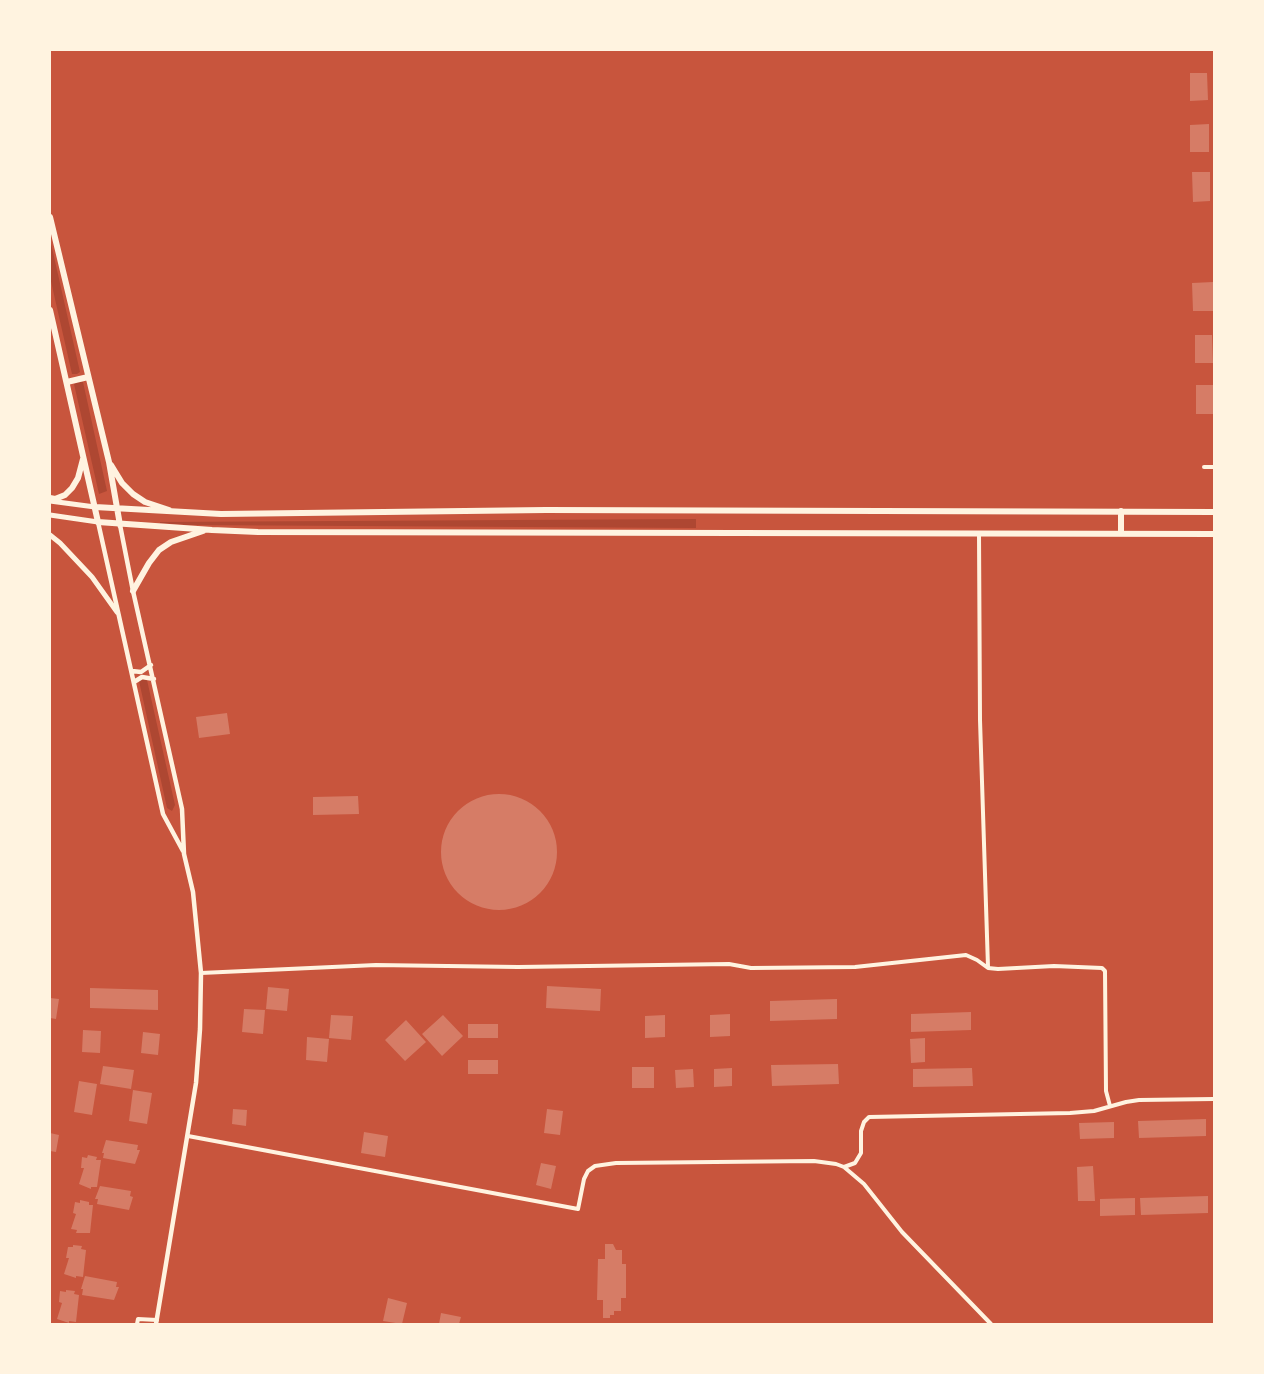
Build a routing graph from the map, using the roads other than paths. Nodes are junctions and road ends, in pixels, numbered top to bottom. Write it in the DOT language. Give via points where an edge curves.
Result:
graph roads {
  1 [pos="50,217"];
  2 [pos="50,310"];
  3 [pos="88,377"];
  4 [pos="67,382"];
  5 [pos="84,456"];
  6 [pos="109,462"];
  7 [pos="1215,466"];
  8 [pos="1204,467"];
  9 [pos="50,500"];
  10 [pos="95,507"];
  11 [pos="117,509"];
  12 [pos="1122,511"];
  13 [pos="1215,512"];
  14 [pos="176,513"];
  15 [pos="50,515"];
  16 [pos="98,522"];
  17 [pos="120,525"];
  18 [pos="207,530"];
  19 [pos="979,532"];
  20 [pos="1121,533"];
  21 [pos="1215,534"];
  22 [pos="50,536"];
  23 [pos="133,591"];
  24 [pos="117,612"];
  25 [pos="151,665"];
  26 [pos="132,671"];
  27 [pos="154,679"];
  28 [pos="134,682"];
  29 [pos="184,854"];
  30 [pos="988,968"];
  31 [pos="201,973"];
  32 [pos="1215,1099"];
  33 [pos="1110,1106"];
  34 [pos="188,1136"];
  35 [pos="844,1167"];
  36 [pos="157,1322"];
  37 [pos="137,1324"];
  38 [pos="991,1324"];
  1 -- 3 [label="highway"];
  2 -- 4 [label="highway"];
  3 -- 4 [label="highway"];
  3 -- 6 [label="highway"];
  4 -- 5 [label="highway"];
  5 -- 9 [label="highway" via="72,488"];
  5 -- 10 [label="highway"];
  6 -- 11 [label="highway"];
  6 -- 14 [label="highway" via="133,494"];
  7 -- 8 [label="street"];
  9 -- 10 [label="main road"];
  10 -- 11 [label="highway"];
  10 -- 16 [label="highway"];
  11 -- 14 [label="highway"];
  11 -- 17 [label="highway"];
  12 -- 13 [label="highway"];
  12 -- 14 [label="highway"];
  12 -- 20 [label="highway"];
  15 -- 16 [label="main road"];
  16 -- 17 [label="highway"];
  16 -- 24 [label="main road"];
  17 -- 18 [label="highway"];
  17 -- 23 [label="main road"];
  18 -- 19 [label="highway"];
  18 -- 23 [label="highway" via="159,550"];
  19 -- 20 [label="highway"];
  19 -- 30 [label="street"];
  20 -- 21 [label="highway"];
  22 -- 24 [label="main road" via="92,577"];
  23 -- 25 [label="main road"];
  24 -- 26 [label="main road"];
  25 -- 26 [label="main road" via="141,672"];
  25 -- 27 [label="main road"];
  26 -- 28 [label="main road"];
  27 -- 28 [label="main road" via="142,677"];
  27 -- 29 [label="main road" via="182,809"];
  28 -- 29 [label="main road" via="163,814"];
  29 -- 31 [label="main road" via="193,892"];
  30 -- 31 [label="street" via="966,955 855,967 376,965"];
  30 -- 33 [label="street" via="1093,967 1105,971"];
  31 -- 34 [label="main road" via="196,1083"];
  32 -- 33 [label="street" via="1139,1100"];
  33 -- 35 [label="street" via="1070,1113 869,1118 861,1131 861,1153 855,1163"];
  34 -- 35 [label="street" via="578,1209 584,1179 595,1166 814,1161"];
  34 -- 36 [label="main road"];
  35 -- 38 [label="street"];
  36 -- 37 [label="street" via="138,1319"];
}
